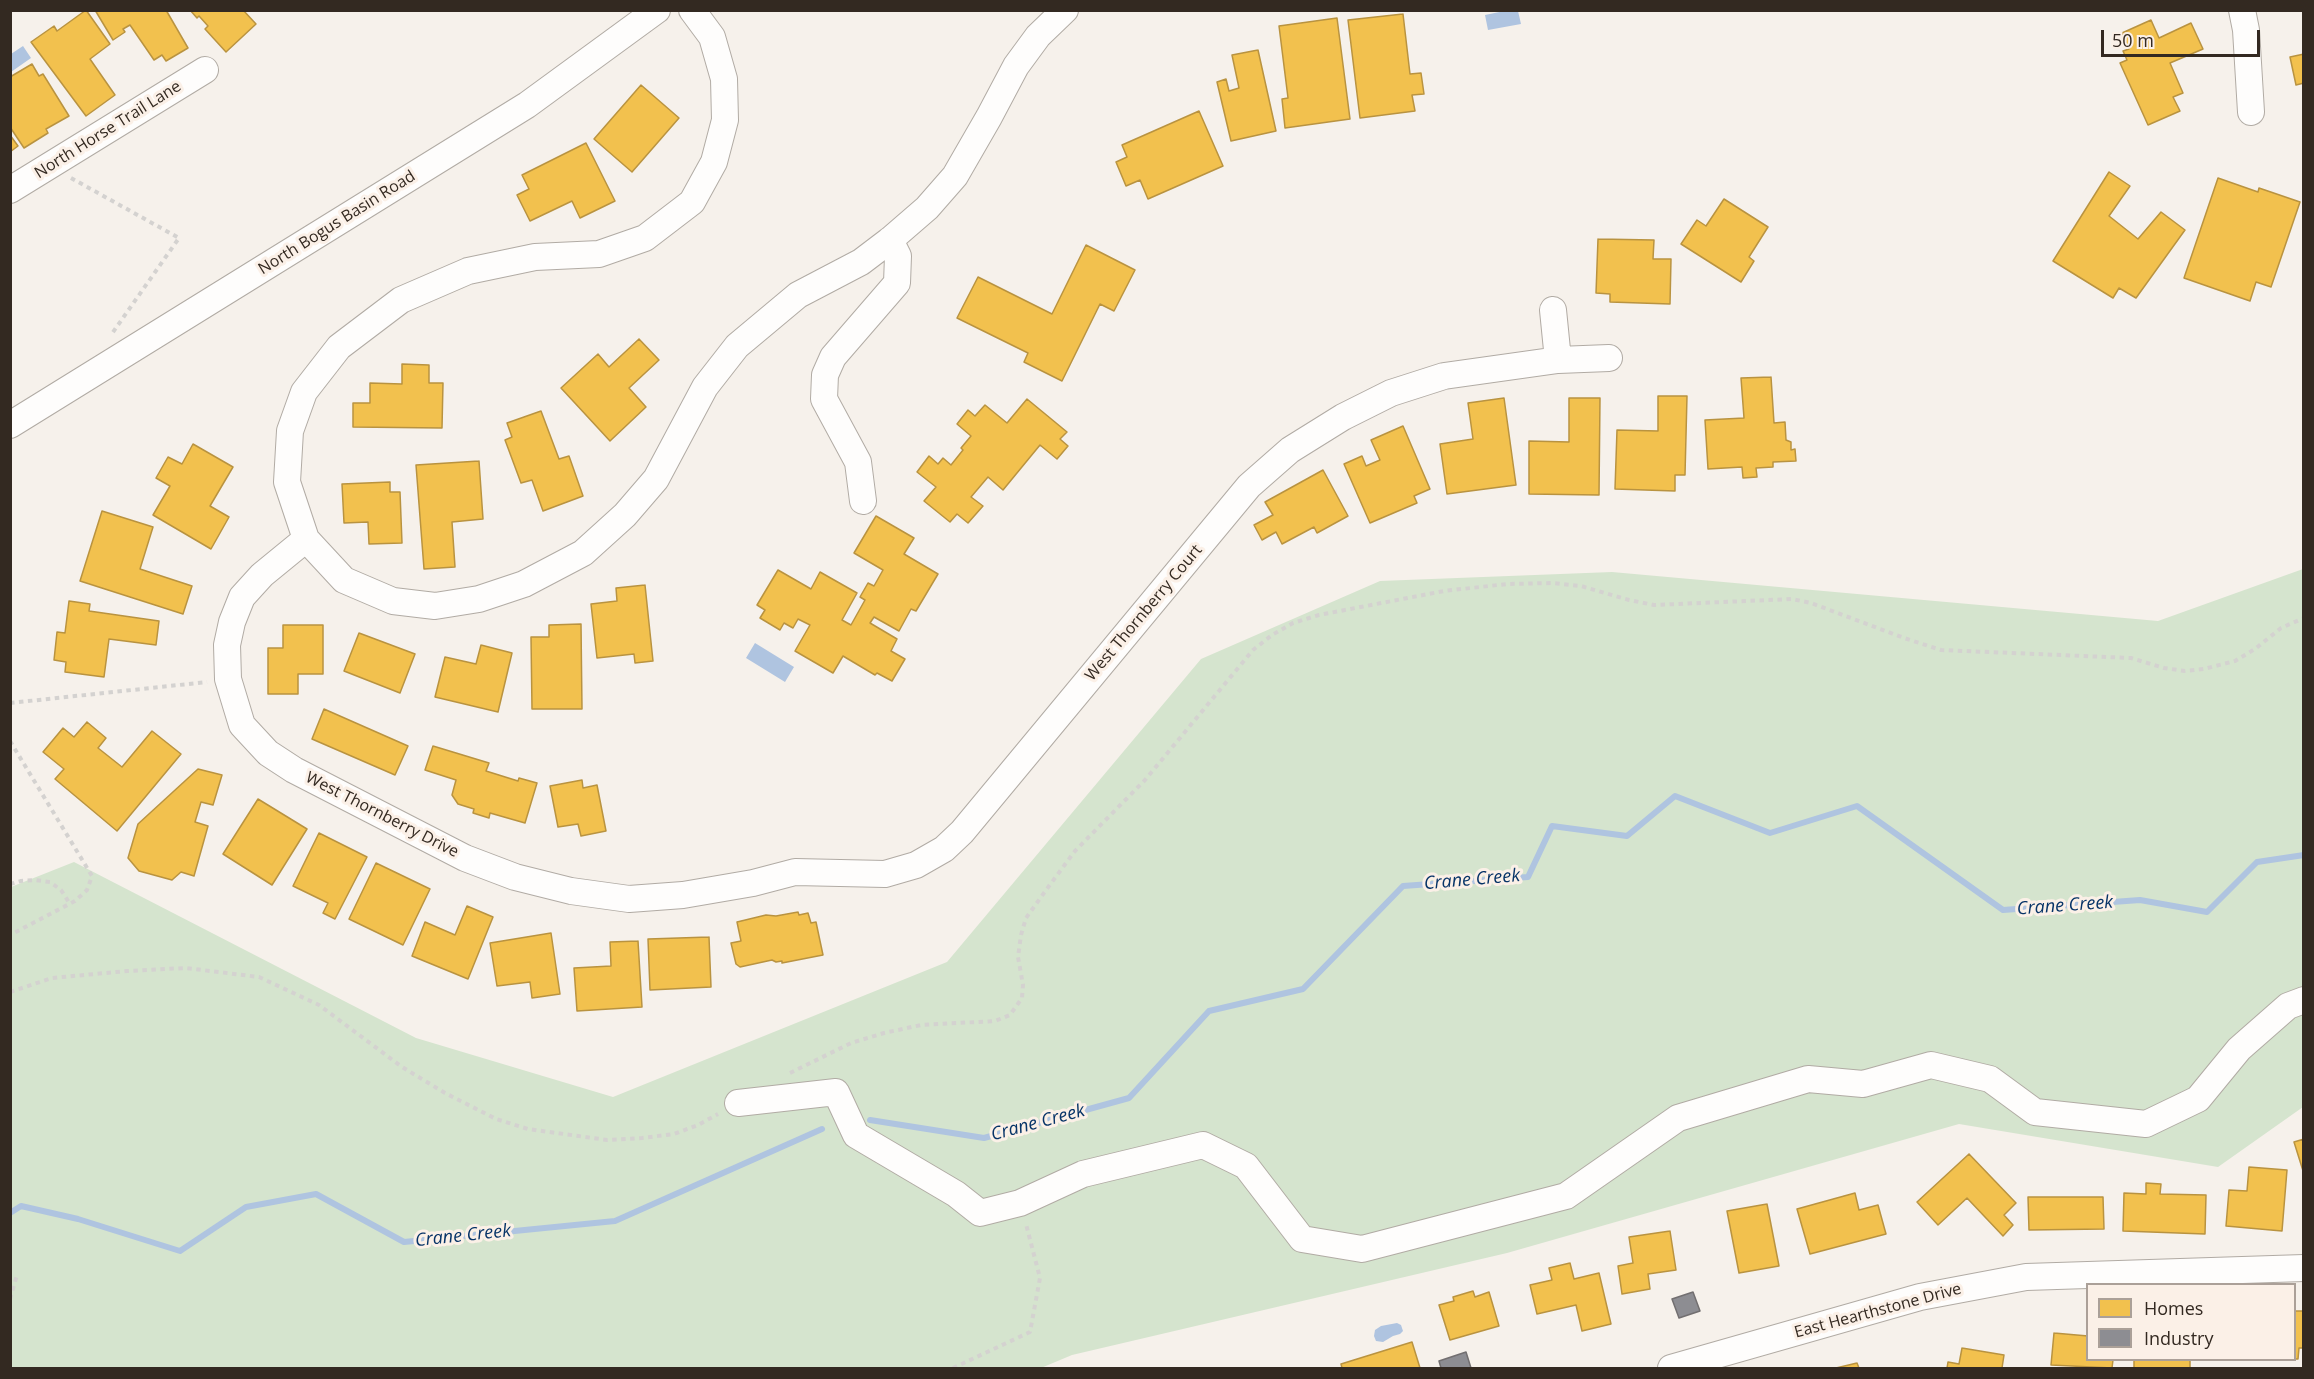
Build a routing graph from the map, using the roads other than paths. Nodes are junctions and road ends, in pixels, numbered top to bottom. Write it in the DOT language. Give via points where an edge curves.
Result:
graph roads {
  1 [pos="657,10"];
  2 [pos="692,10"];
  3 [pos="1065,10"];
  4 [pos="2242,10"];
  5 [pos="205,70"];
  6 [pos="2251,112"];
  7 [pos="10,190"];
  8 [pos="890,240"];
  9 [pos="1554,310"];
  10 [pos="1609,358"];
  11 [pos="1558,360"];
  12 [pos="10,425"];
  13 [pos="863,501"];
  14 [pos="306,538"];
  15 [pos="753,883"];
  16 [pos="2304,1000"];
  17 [pos="738,1103"];
  18 [pos="2304,1268"];
  19 [pos="1671,1368"];
  1 -- 12 [label="street, North Bogus Basin Road" via="527,105"];
  2 -- 14 [label="street" via="712,37 724,79 724,120 714,162 692,202 645,238 599,254 535,257 468,271 401,300 339,347 304,392 290,431 287,482"];
  3 -- 8 [label="street" via="1038,36 1016,66 955,176 927,208"];
  4 -- 6 [label="street"];
  5 -- 7 [label="street, North Horse Trail Lane"];
  8 -- 13 [label="street" via="898,256 897,284 833,357 825,375 824,399 858,462"];
  8 -- 14 [label="street" via="861,262 798,295 737,346 705,387 656,479 626,515 583,553 524,584 479,599 435,606 393,601 344,580"];
  9 -- 11 [label="street"];
  10 -- 11 [label="street, West Thornberry Court"];
  11 -- 15 [label="street, West Thornberry Court" via="1444,376 1391,393 1290,450 1249,486 944,849 916,865 885,874 795,872"];
  14 -- 15 [label="street, West Thornberry Drive" via="262,574 242,597 227,645 228,679 242,725 268,753 465,858 515,877 571,891 629,898 683,895"];
  16 -- 17 [label="street" via="2288,1006 2239,1049 2198,1099 2146,1124 2035,1112 1990,1079 1930,1065 1863,1084 1808,1079 1678,1118 1566,1196 1362,1249 1302,1239 1246,1166 1203,1145 1083,1174 1020,1203 980,1213 956,1194 856,1135 836,1092"];
  18 -- 19 [label="street, East Hearthstone Drive" via="2026,1277 1920,1297"];
}
